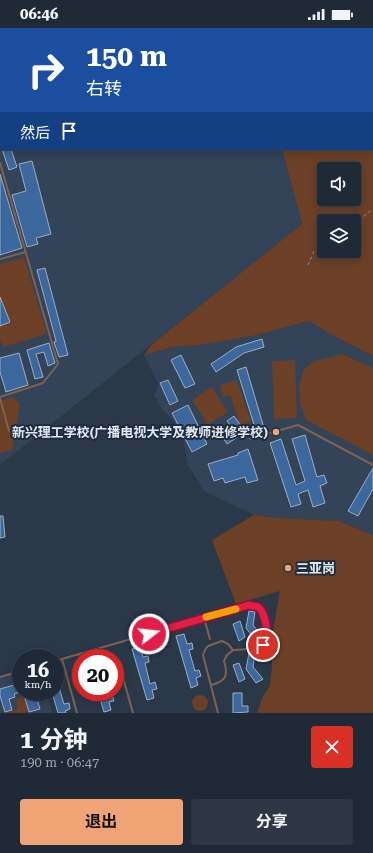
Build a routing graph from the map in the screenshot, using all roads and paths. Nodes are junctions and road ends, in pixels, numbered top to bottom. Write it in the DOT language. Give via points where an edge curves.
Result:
graph roads {
  1 [pos="0,163"];
  2 [pos="373,210"];
  3 [pos="361,220"];
  4 [pos="317,248"];
  5 [pos="26,252"];
  6 [pos="0,259"];
  7 [pos="308,265"];
  8 [pos="0,398"];
  9 [pos="9,430"];
  10 [pos="250,439"];
  11 [pos="373,465"];
  12 [pos="204,618"];
  13 [pos="210,639"];
  14 [pos="97,649"];
  15 [pos="233,650"];
  16 [pos="64,666"];
  17 [pos="12,674"];
  18 [pos="0,677"];
  19 [pos="124,681"];
  20 [pos="211,685"];
  21 [pos="77,713"];
  22 [pos="133,713"];
  23 [pos="218,713"];
  1 -- 5 [label="lane"];
  2 -- 3 [label="path"];
  4 -- 7 [label="path"];
  5 -- 6 [label="lane"];
  5 -- 8 [label="lane" via="58,364 43,383"];
  8 -- 9 [label="lane"];
  10 -- 11 [label="lane" via="298,425"];
  12 -- 13 [label="lane"];
  12 -- 14 [label="lane"];
  12 -- 15 [label="lane" via="249,605 262,611 266,634 263,645 260,648"];
  15 -- 20 [label="lane" via="224,661 225,677"];
  15 -- 20 [label="lane" via="222,641 208,646 205,650 203,656"];
  16 -- 21 [label="lane"];
  17 -- 18 [label="lane"];
  19 -- 22 [label="lane"];
  20 -- 23 [label="lane"];
}
